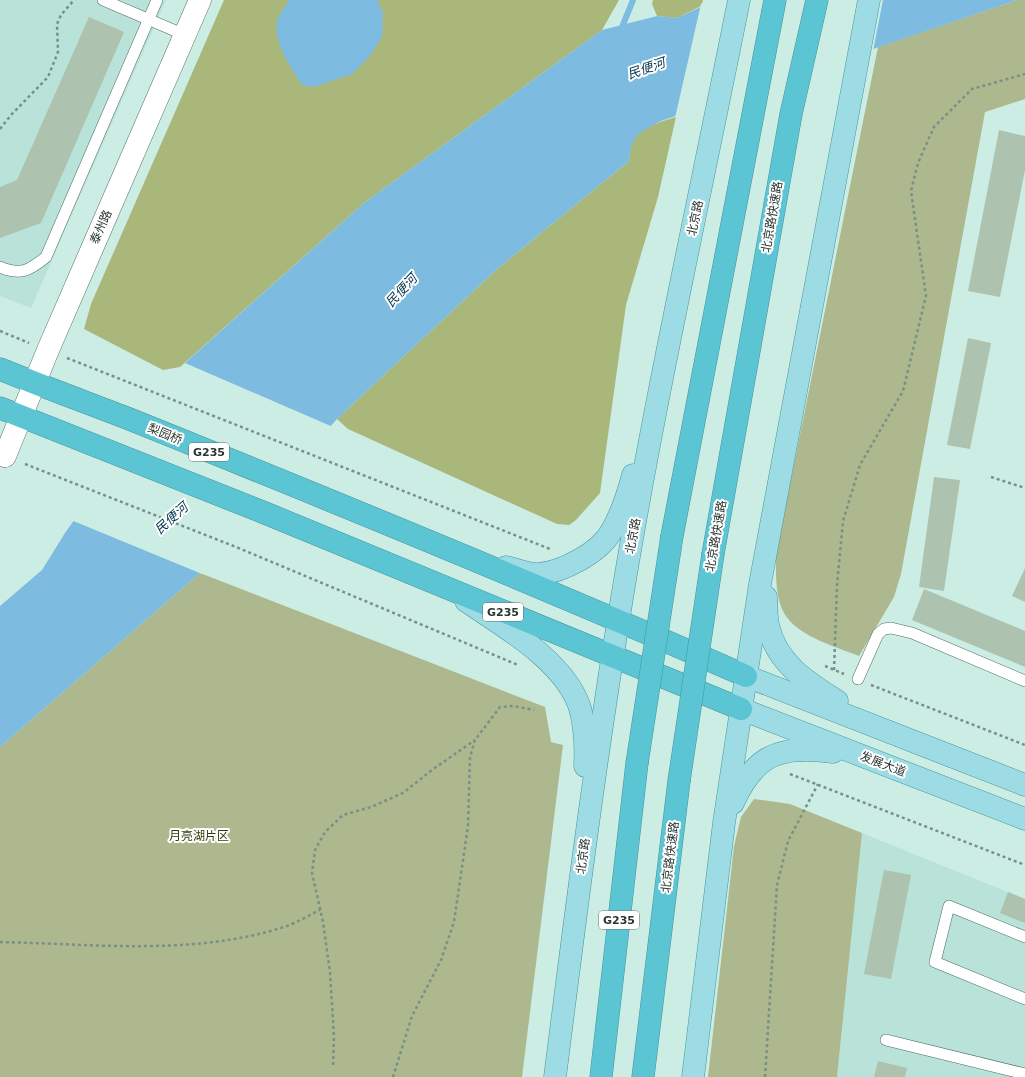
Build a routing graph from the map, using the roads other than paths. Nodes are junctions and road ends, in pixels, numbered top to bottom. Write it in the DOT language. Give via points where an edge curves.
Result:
graph roads {
  1 [pos="103,0"];
  2 [pos="157,0"];
  3 [pos="200,0"];
  4 [pos="739,0"];
  5 [pos="775,0"];
  6 [pos="818,0"];
  7 [pos="869,0"];
  8 [pos="149,20"];
  9 [pos="185,35"];
  10 [pos="0,267"];
  11 [pos="668,352"];
  12 [pos="0,369"];
  13 [pos="34,383"];
  14 [pos="0,408"];
  15 [pos="22,416"];
  16 [pos="5,456"];
  17 [pos="769,539"];
  18 [pos="472,560"];
  19 [pos="452,591"];
  20 [pos="618,620"];
  21 [pos="613,657"];
  22 [pos="746,676"];
  23 [pos="858,680"];
  24 [pos="1025,681"];
  25 [pos="741,709"];
  26 [pos="874,726"];
  27 [pos="868,758"];
  28 [pos="1025,785"];
  29 [pos="1025,819"];
  30 [pos="724,823"];
  31 [pos="582,860"];
  32 [pos="1025,937"];
  33 [pos="1025,999"];
  34 [pos="886,1040"];
  35 [pos="1025,1074"];
  36 [pos="555,1077"];
  37 [pos="601,1077"];
  38 [pos="643,1077"];
  39 [pos="693,1077"];
  1 -- 8 [label="lane"];
  2 -- 8 [label="lane"];
  3 -- 9 [label="street, 泰州路"];
  4 -- 11 [label="main road, 北京路"];
  5 -- 37 [label="highway, G235, bridge" via="672,536 637,763"];
  6 -- 38 [label="highway, 北京路快速路, bridge" via="791,114 713,554 679,781"];
  7 -- 17 [label="main road"];
  8 -- 9 [label="lane"];
  8 -- 10 [label="lane" via="46,257 24,271 10,271"];
  9 -- 13 [label="street, 泰州路"];
  11 -- 18 [label="main road" via="628,494 611,533 600,546 568,567 538,574"];
  11 -- 20 [label="main road, 北京路"];
  12 -- 13 [label="highway, G235"];
  13 -- 15 [label="street, 泰州路"];
  13 -- 18 [label="highway, 梨园桥 / G235"];
  14 -- 15 [label="highway, G235"];
  15 -- 16 [label="street, 泰州路"];
  15 -- 19 [label="highway, G235"];
  17 -- 22 [label="main road"];
  17 -- 26 [label="main road" via="766,593 768,625 781,656 801,678"];
  18 -- 20 [label="highway, G235"];
  19 -- 21 [label="highway, G235"];
  19 -- 31 [label="main road" via="531,646 554,667 579,707 586,742"];
  20 -- 21 [label="main road, 北京路"];
  20 -- 22 [label="highway, G235"];
  21 -- 25 [label="highway, G235"];
  21 -- 31 [label="main road, 北京路"];
  22 -- 25 [label="main road"];
  22 -- 26 [label="main road"];
  23 -- 24 [label="lane" via="878,634 884,629 892,628 912,633"];
  25 -- 27 [label="main road, 发展大道"];
  25 -- 30 [label="main road"];
  26 -- 28 [label="main road"];
  27 -- 29 [label="main road, 发展大道"];
  27 -- 30 [label="main road" via="814,750 791,750 772,754 752,770 742,783"];
  30 -- 39 [label="main road"];
  31 -- 36 [label="main road, 北京路"];
  32 -- 33 [label="lane" via="949,906 936,962"];
  34 -- 35 [label="lane"];
}
